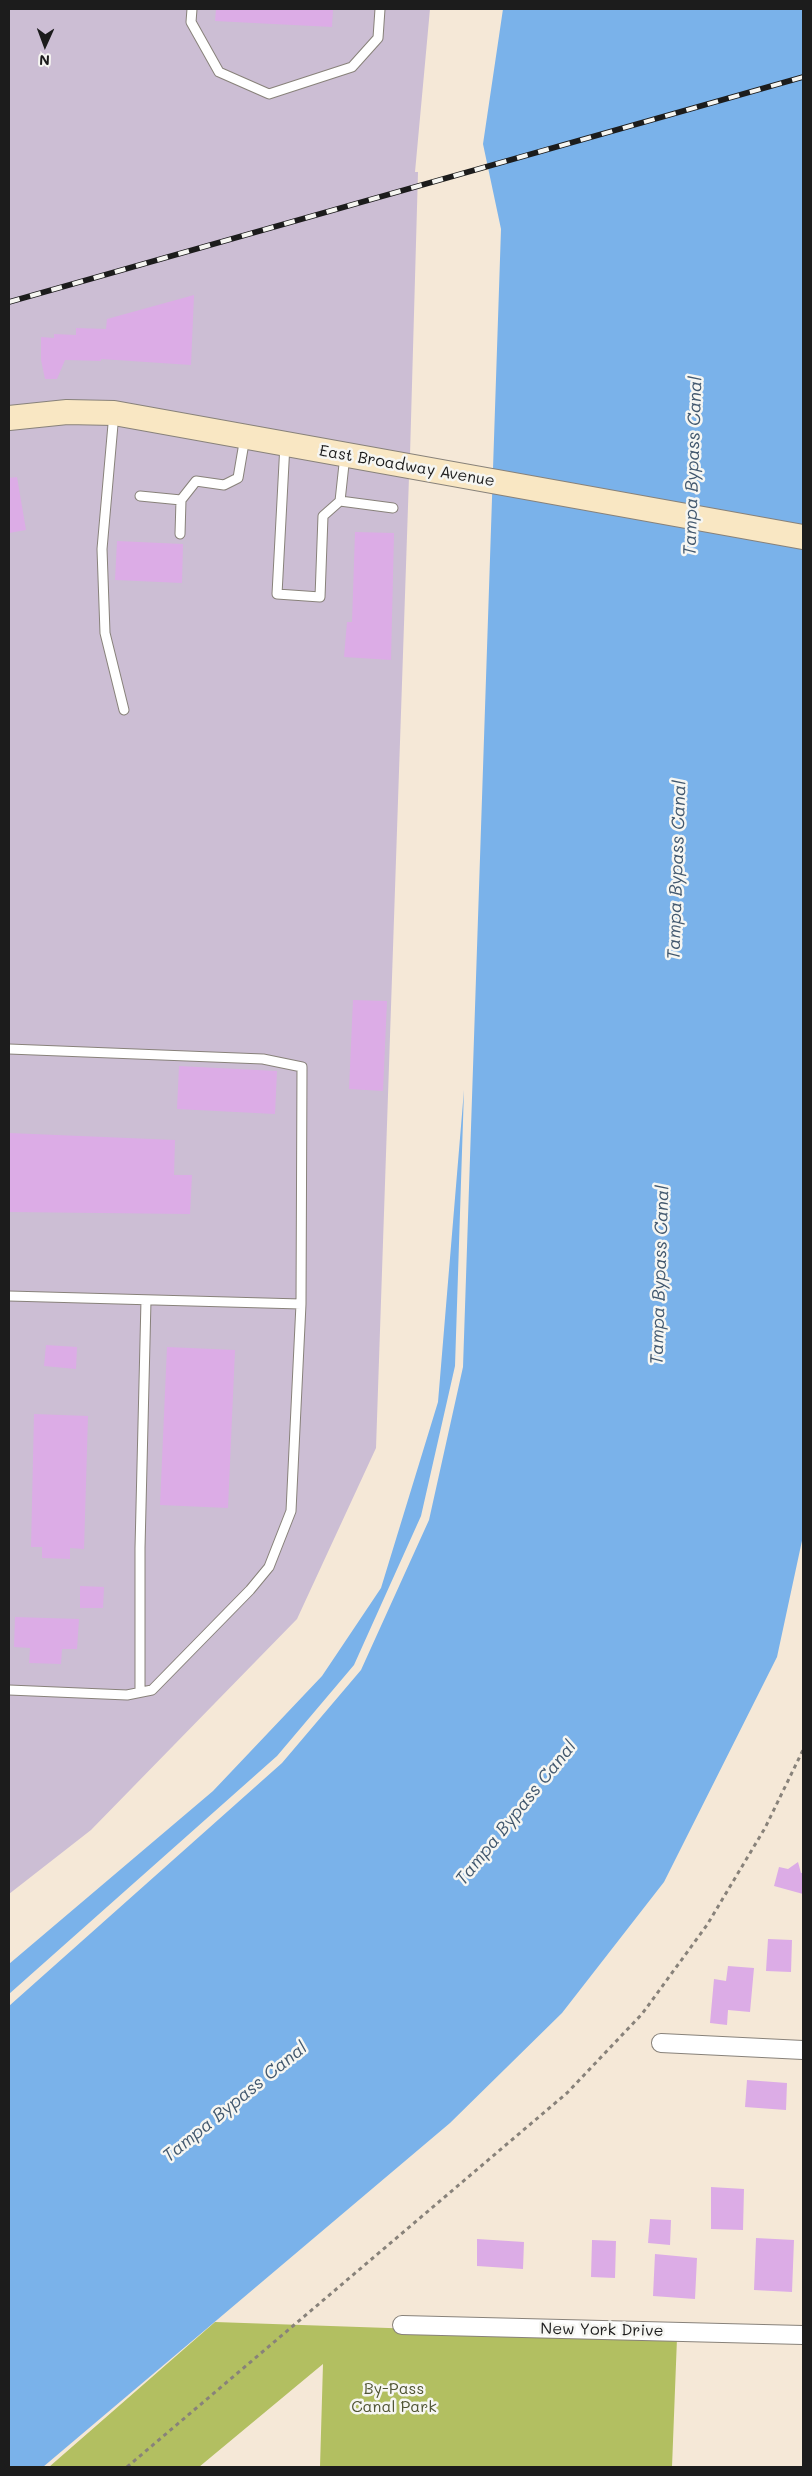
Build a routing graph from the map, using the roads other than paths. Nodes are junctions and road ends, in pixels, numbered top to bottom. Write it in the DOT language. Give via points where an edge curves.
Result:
graph roads {
  1 [pos="192,9"];
  2 [pos="380,9"];
  3 [pos="114,412"];
  4 [pos="9,418"];
  5 [pos="245,437"];
  6 [pos="285,444"];
  7 [pos="345,454"];
  8 [pos="140,496"];
  9 [pos="181,500"];
  10 [pos="340,501"];
  11 [pos="393,508"];
  12 [pos="180,534"];
  13 [pos="803,538"];
  14 [pos="124,710"];
  15 [pos="9,1049"];
  16 [pos="9,1296"];
  17 [pos="146,1300"];
  18 [pos="301,1304"];
  19 [pos="9,1690"];
  20 [pos="140,1692"];
  21 [pos="661,2043"];
  22 [pos="803,2050"];
  23 [pos="402,2325"];
  24 [pos="803,2335"];
  1 -- 2 [label="lane" via="191,22 220,72 268,94 352,67 378,38"];
  3 -- 4 [label="main road, East Broadway Avenue" via="67,412"];
  3 -- 5 [label="main road, East Broadway Avenue"];
  3 -- 14 [label="lane" via="102,549 105,633"];
  5 -- 6 [label="main road, East Broadway Avenue"];
  5 -- 9 [label="lane" via="238,478 224,485 196,481"];
  6 -- 7 [label="main road, East Broadway Avenue"];
  6 -- 10 [label="lane" via="277,594 320,597 323,516"];
  7 -- 10 [label="lane"];
  7 -- 13 [label="main road, East Broadway Avenue"];
  8 -- 9 [label="lane"];
  9 -- 12 [label="lane"];
  10 -- 11 [label="lane"];
  15 -- 18 [label="lane" via="263,1059 302,1067"];
  16 -- 17 [label="lane"];
  17 -- 18 [label="lane"];
  17 -- 20 [label="lane"];
  18 -- 20 [label="lane" via="291,1511 269,1567 152,1690"];
  19 -- 20 [label="lane" via="127,1695"];
  21 -- 22 [label="street"];
  23 -- 24 [label="street, New York Drive"];
}
